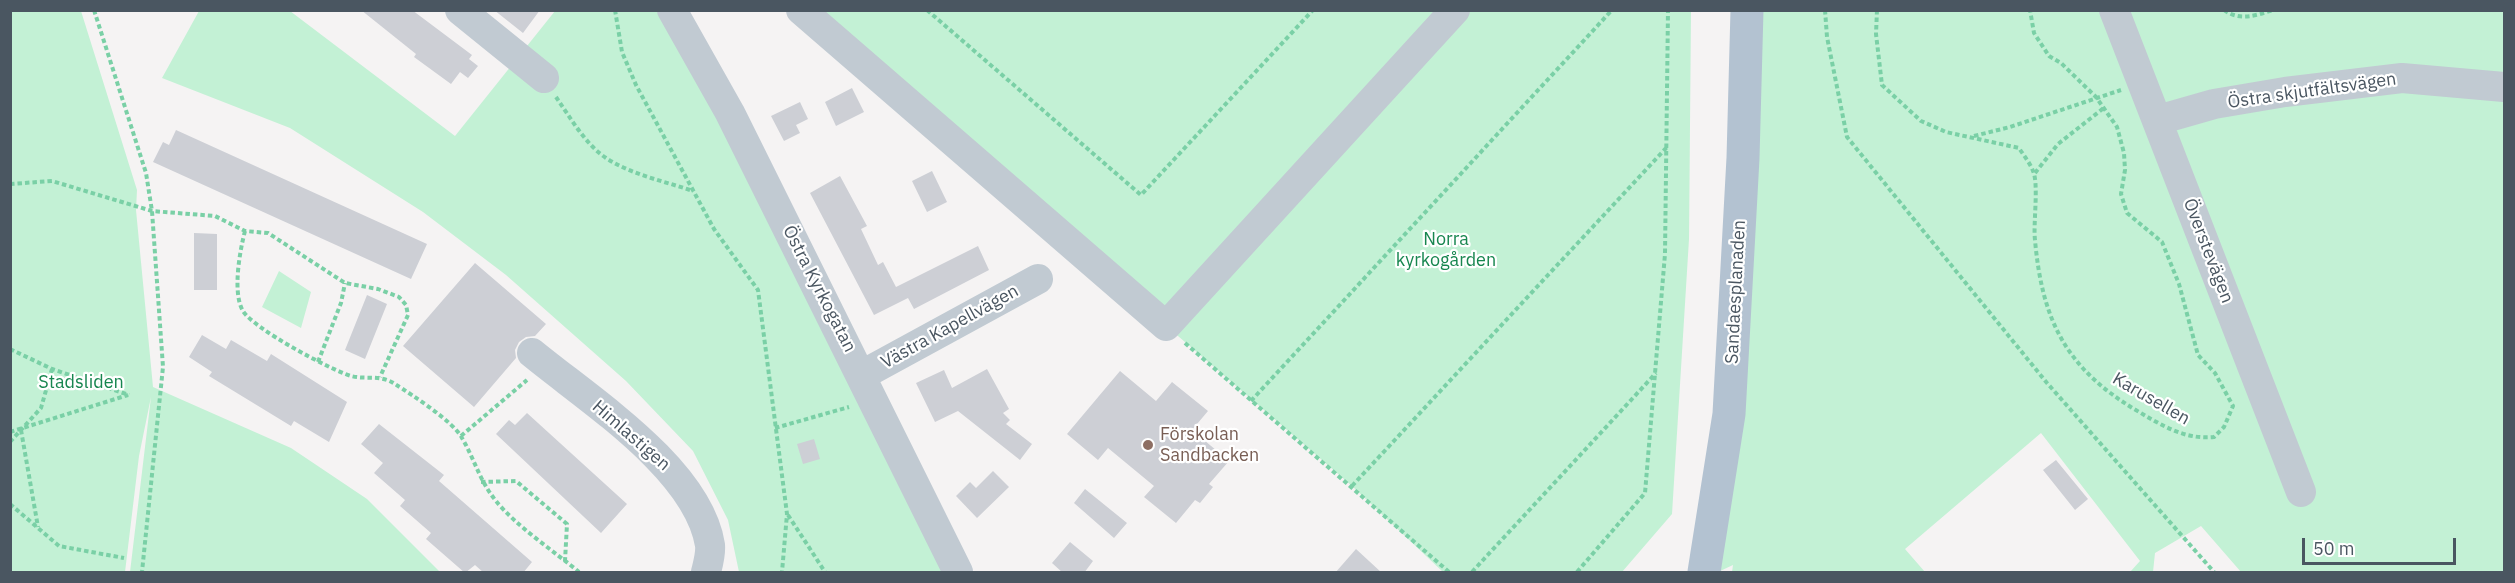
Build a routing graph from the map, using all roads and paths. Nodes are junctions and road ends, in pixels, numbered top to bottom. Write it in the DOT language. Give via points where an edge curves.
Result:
graph roads {
  1 [pos="94,10"];
  2 [pos="460,10"];
  3 [pos="615,10"];
  4 [pos="672,10"];
  5 [pos="801,10"];
  6 [pos="927,10"];
  7 [pos="1313,10"];
  8 [pos="1455,10"];
  9 [pos="1612,10"];
  10 [pos="1668,10"];
  11 [pos="1747,10"];
  12 [pos="1825,10"];
  13 [pos="1877,10"];
  14 [pos="2030,10"];
  15 [pos="2114,10"];
  16 [pos="2224,10"];
  17 [pos="2272,10"];
  18 [pos="544,78"];
  19 [pos="2505,87"];
  20 [pos="2096,98"];
  21 [pos="2105,107"];
  22 [pos="2158,120"];
  23 [pos="1973,136"];
  24 [pos="1667,146"];
  25 [pos="2035,173"];
  26 [pos="10,184"];
  27 [pos="694,191"];
  28 [pos="152,211"];
  29 [pos="245,231"];
  30 [pos="1038,279"];
  31 [pos="345,283"];
  32 [pos="1166,326"];
  33 [pos="10,349"];
  34 [pos="538,358"];
  35 [pos="318,362"];
  36 [pos="52,369"];
  37 [pos="1656,373"];
  38 [pos="380,377"];
  39 [pos="868,388"];
  40 [pos="1251,401"];
  41 [pos="775,428"];
  42 [pos="21,430"];
  43 [pos="10,432"];
  44 [pos="461,436"];
  45 [pos="10,442"];
  46 [pos="481,482"];
  47 [pos="1352,486"];
  48 [pos="2301,492"];
  49 [pos="10,504"];
  50 [pos="787,514"];
  51 [pos="38,527"];
  52 [pos="124,558"];
  53 [pos="565,561"];
  54 [pos="142,573"];
  55 [pos="579,573"];
  56 [pos="706,573"];
  57 [pos="782,573"];
  58 [pos="825,573"];
  59 [pos="958,573"];
  60 [pos="1449,573"];
  61 [pos="1472,573"];
  62 [pos="1577,573"];
  63 [pos="1704,573"];
  64 [pos="2214,573"];
  1 -- 28 [label="path" via="146,173"];
  2 -- 18 [label="street"];
  3 -- 27 [label="path" via="622,52 636,85"];
  4 -- 39 [label="street, Östra Kyrkogatan" via="730,112"];
  5 -- 32 [label="street"];
  6 -- 7 [label="path" via="1141,195"];
  8 -- 32 [label="street"];
  9 -- 40 [label="path"];
  10 -- 24 [label="path"];
  11 -- 63 [label="main road, Sandaesplanaden" via="1729,414"];
  12 -- 64 [label="path" via="1847,137 2047,383"];
  13 -- 23 [label="path" via="1882,86 1921,121 1946,132"];
  14 -- 20 [label="path, Karusellen" via="2034,33 2049,56"];
  15 -- 22 [label="street, Överstevägen"];
  16 -- 17 [label="path" via="2233,17 2256,16"];
  18 -- 27 [label="path" via="575,125 604,157 628,170"];
  19 -- 22 [label="street, Östra skjutfältsvägen" via="2402,78 2224,103"];
  20 -- 21 [label="path, Karusellen"];
  20 -- 23 [label="path"];
  21 -- 25 [label="path" via="2058,144"];
  21 -- 25 [label="path, Karusellen" via="2117,127 2124,153 2121,194 2127,213 2162,242 2179,284 2198,355 2215,373 2233,406 2224,427 2214,436 2187,436 2106,392 2052,326 2043,296 2035,239"];
  22 -- 48 [label="street, Överstevägen"];
  23 -- 25 [label="path" via="2019,148"];
  24 -- 37 [label="path" via="1665,254"];
  24 -- 47 [label="path"];
  26 -- 28 [label="path" via="52,181"];
  27 -- 41 [label="path" via="714,230 758,290"];
  28 -- 29 [label="path" via="215,216"];
  28 -- 54 [label="path" via="163,367"];
  29 -- 31 [label="path" via="268,233"];
  29 -- 35 [label="path" via="237,299 242,310"];
  30 -- 39 [label="street, Västra Kapellvägen"];
  31 -- 35 [label="path"];
  31 -- 38 [label="path" via="378,289 399,297 406,305 408,315"];
  32 -- 40 [label="path"];
  33 -- 36 [label="path"];
  34 -- 44 [label="path" via="487,416"];
  34 -- 56 [label="street, Himlastigen" via="661,459 689,493 709,540"];
  35 -- 38 [label="path" via="354,377"];
  36 -- 42 [label="path" via="41,408"];
  36 -- 42 [label="path" via="129,395"];
  37 -- 61 [label="path"];
  37 -- 62 [label="path" via="1645,493"];
  38 -- 44 [label="path"];
  39 -- 41 [label="path"];
  39 -- 59 [label="street, Östra Kyrkogatan"];
  40 -- 47 [label="path"];
  41 -- 50 [label="path"];
  42 -- 43 [label="path"];
  42 -- 45 [label="path"];
  42 -- 51 [label="path"];
  44 -- 46 [label="path"];
  46 -- 53 [label="path" via="498,504"];
  46 -- 53 [label="path" via="516,481 567,524"];
  47 -- 60 [label="path"];
  49 -- 51 [label="path"];
  50 -- 57 [label="path"];
  50 -- 58 [label="path"];
  51 -- 52 [label="path" via="59,546"];
  53 -- 55 [label="path"];
}
